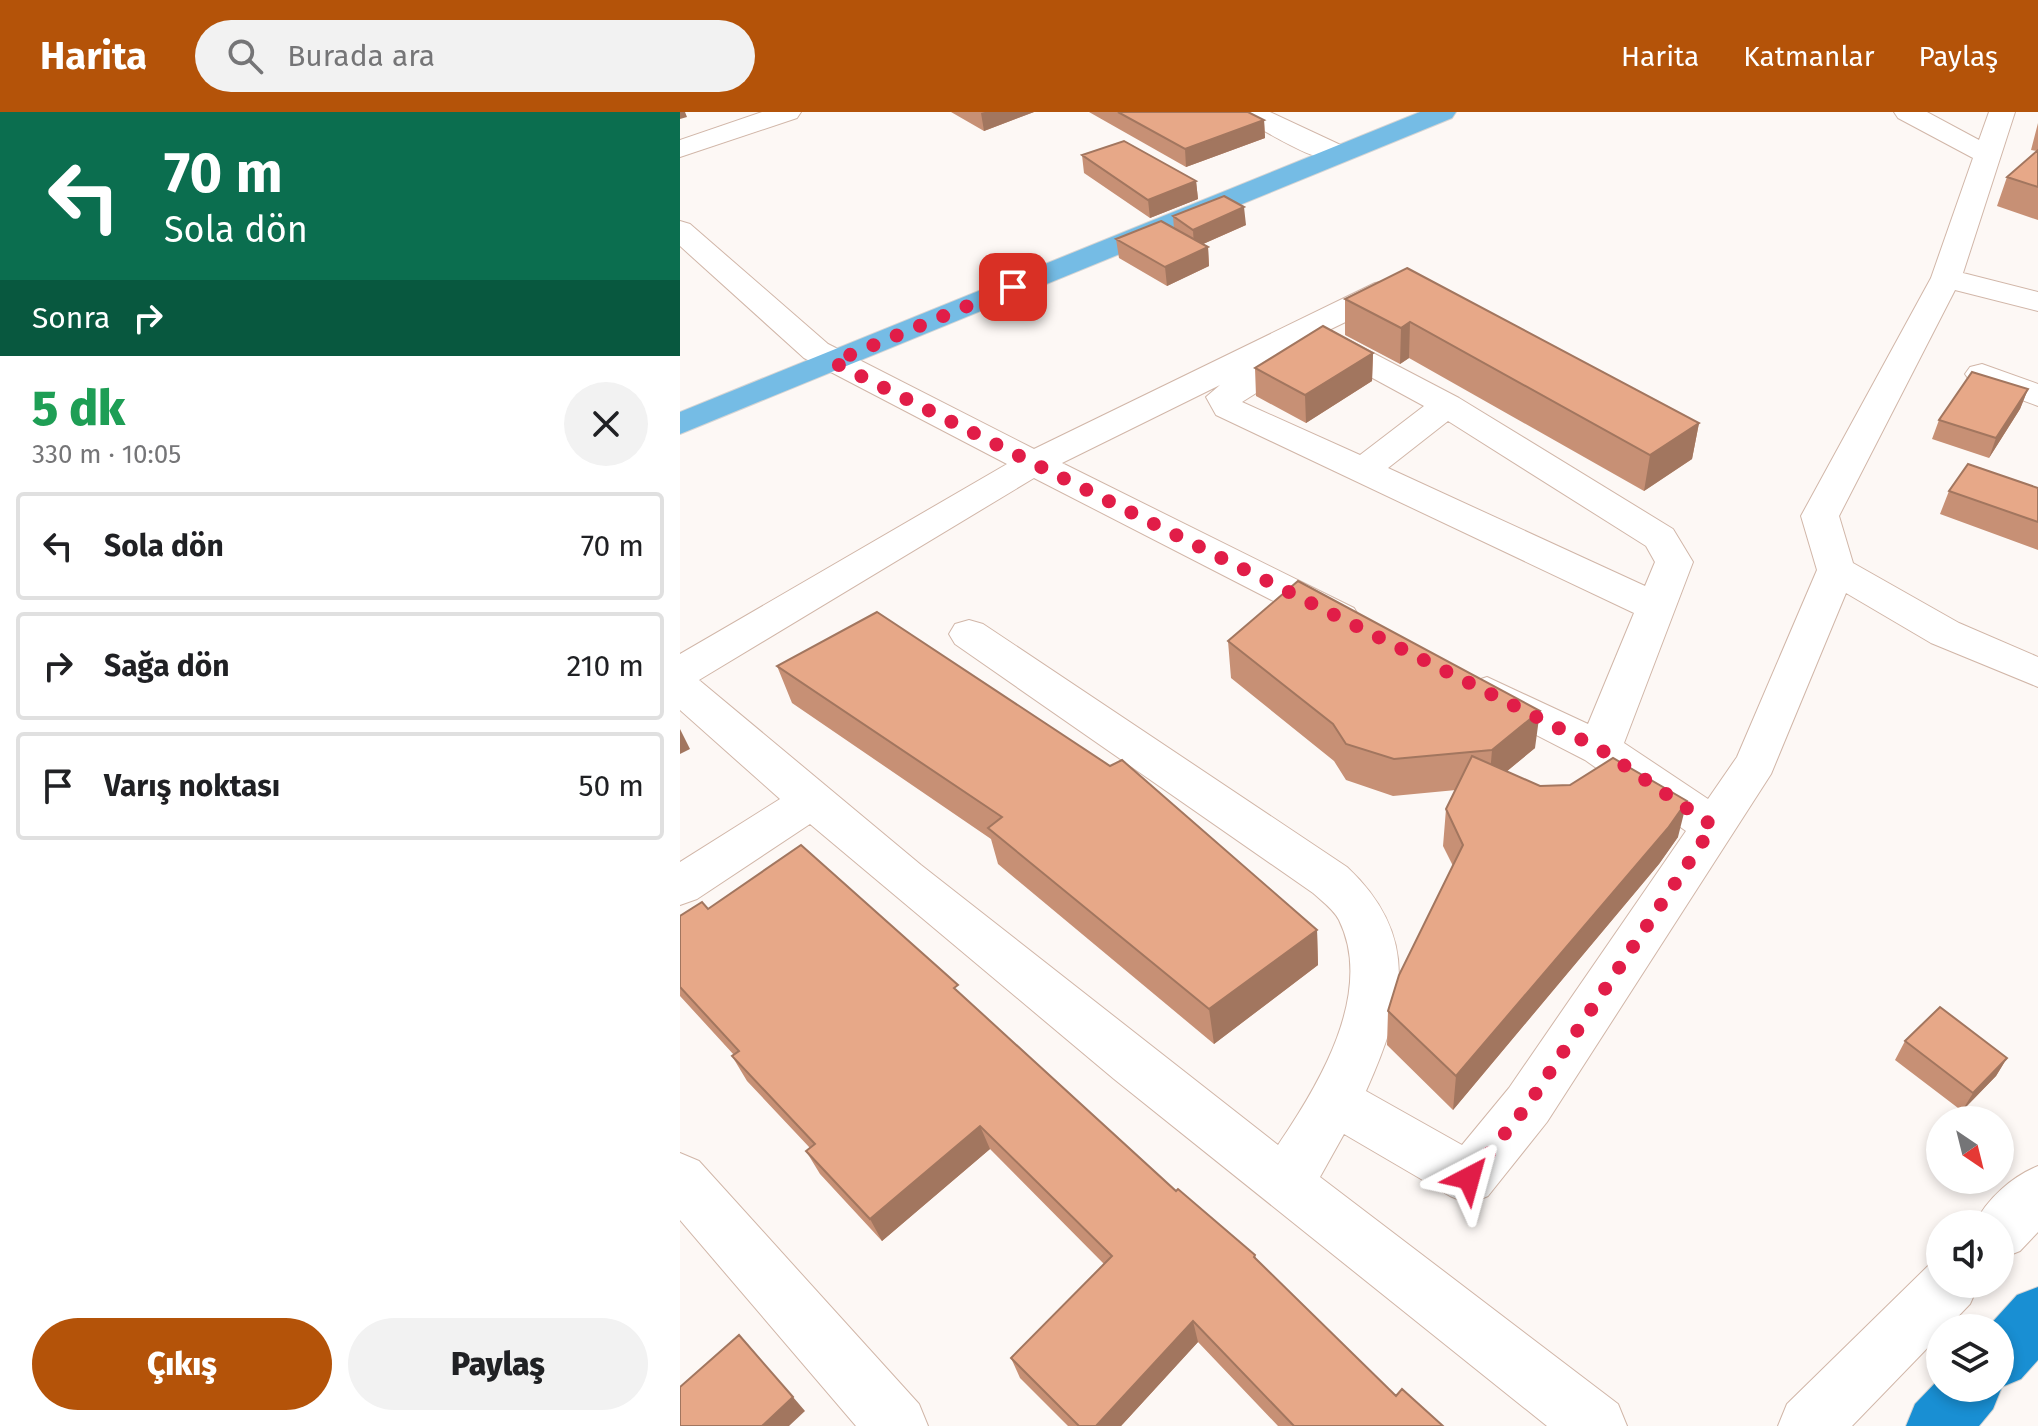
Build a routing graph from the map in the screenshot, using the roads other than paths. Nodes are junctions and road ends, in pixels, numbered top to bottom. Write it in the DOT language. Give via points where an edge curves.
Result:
graph roads {
  1 [pos="788,112"];
  2 [pos="1250,112"];
  3 [pos="1399,112"];
  4 [pos="1443,112"];
  5 [pos="1907,112"];
  6 [pos="2002,112"];
  7 [pos="680,149"];
  8 [pos="1325,150"];
  9 [pos="1985,154"];
  10 [pos="680,230"];
  11 [pos="1946,278"];
  12 [pos="1386,290"];
  13 [pos="2038,302"];
  14 [pos="825,356"];
  15 [pos="1982,374"];
  16 [pos="2038,396"];
  17 [pos="680,405"];
  18 [pos="1447,405"];
  19 [pos="680,424"];
  20 [pos="1034,463"];
  21 [pos="1362,471"];
  22 [pos="1836,570"];
  23 [pos="1656,607"];
  24 [pos="969,634"];
  25 [pos="1374,635"];
  26 [pos="680,673"];
  27 [pos="2038,673"];
  28 [pos="1459,678"];
  29 [pos="680,687"];
  30 [pos="1600,749"];
  31 [pos="810,802"];
  32 [pos="1713,826"];
  33 [pos="680,886"];
  34 [pos="1337,1102"];
  35 [pos="680,1179"];
  36 [pos="1285,1183"];
  37 [pos="2038,1192"];
  38 [pos="2014,1217"];
  39 [pos="1936,1298"];
  40 [pos="2038,1316"];
  41 [pos="2014,1343"];
  42 [pos="1959,1402"];
  43 [pos="897,1426"];
  44 [pos="1596,1426"];
  45 [pos="1809,1426"];
  46 [pos="1937,1426"];
  1 -- 7 [label="street"];
  2 -- 8 [label="street"];
  3 -- 8 [label="main road"];
  4 -- 8 [label="main road"];
  5 -- 9 [label="street"];
  6 -- 9 [label="street"];
  8 -- 14 [label="main road"];
  9 -- 11 [label="street"];
  10 -- 14 [label="street"];
  11 -- 13 [label="street"];
  11 -- 22 [label="street" via="1820,516"];
  12 -- 20 [label="street"];
  14 -- 17 [label="main road"];
  14 -- 19 [label="main road"];
  14 -- 20 [label="street"];
  15 -- 16 [label="street"];
  18 -- 21 [label="street"];
  18 -- 21 [label="street" via="1322,338 1223,397 1228,408"];
  18 -- 23 [label="street" via="1660,538 1674,562"];
  20 -- 25 [label="street"];
  20 -- 26 [label="street"];
  21 -- 23 [label="street"];
  22 -- 27 [label="street" via="1945,633"];
  22 -- 32 [label="street" via="1756,763"];
  23 -- 30 [label="street"];
  24 -- 34 [label="street" via="1330,880 1360,910 1375,951 1375,1000"];
  28 -- 30 [label="street"];
  29 -- 31 [label="street"];
  30 -- 32 [label="street"];
  31 -- 33 [label="street"];
  31 -- 36 [label="street"];
  32 -- 34 [label="street" via="1528,1105 1469,1178"];
  34 -- 36 [label="street"];
  35 -- 43 [label="street"];
  36 -- 44 [label="street"];
  37 -- 38 [label="street"];
  39 -- 45 [label="street"];
  40 -- 41 [label="highway"];
  42 -- 46 [label="highway"];
}
